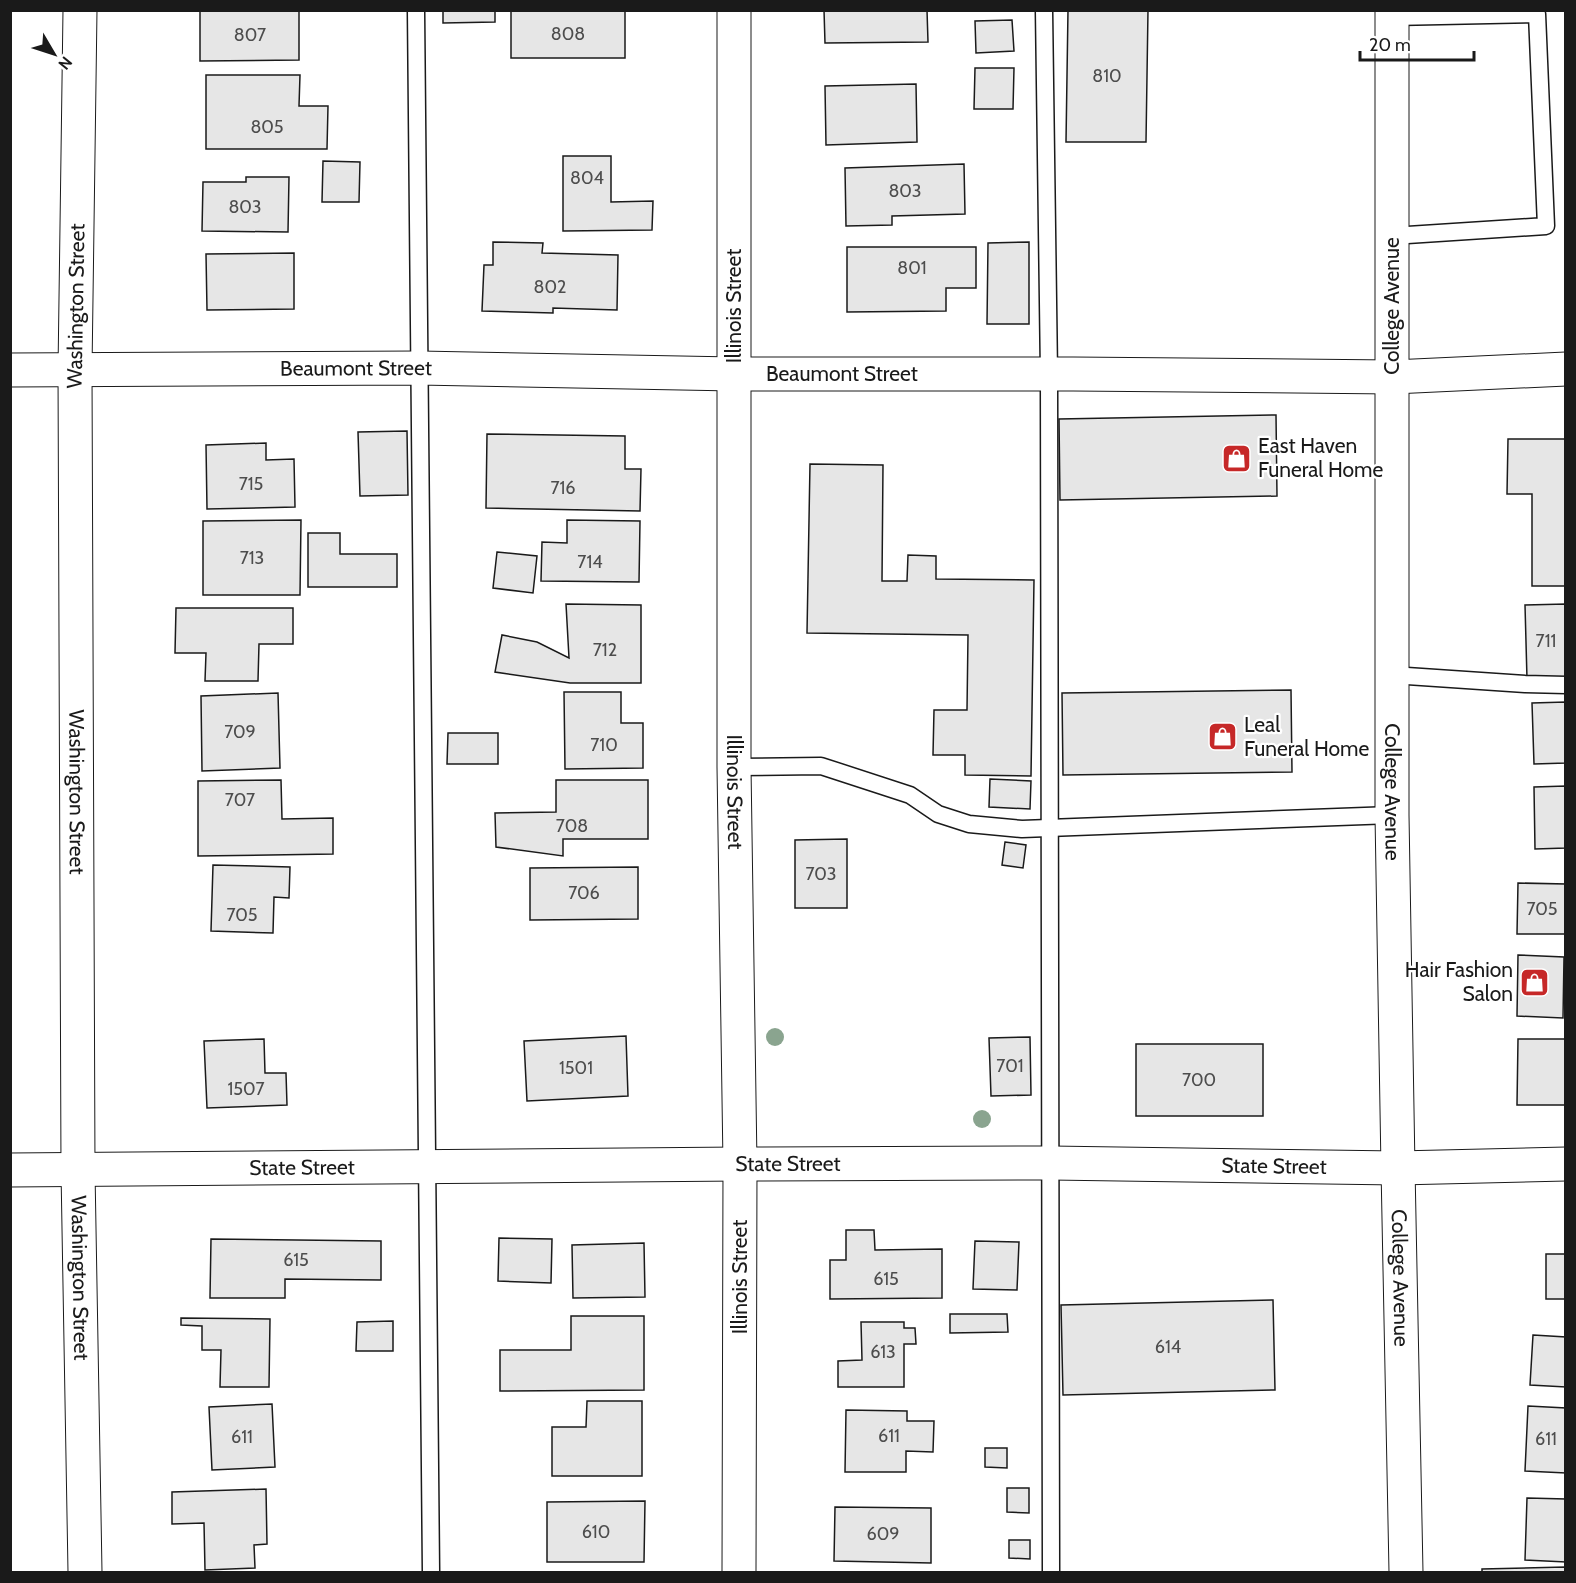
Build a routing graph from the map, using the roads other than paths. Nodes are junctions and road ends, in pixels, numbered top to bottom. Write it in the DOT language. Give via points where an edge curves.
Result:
graph roads {
  1 [pos="80,10"];
  2 [pos="416,10"];
  3 [pos="734,10"];
  4 [pos="1044,10"];
  5 [pos="1392,14"];
  6 [pos="1392,236"];
  7 [pos="419,368"];
  8 [pos="1566,369"];
  9 [pos="10,370"];
  10 [pos="75,370"];
  11 [pos="734,374"];
  12 [pos="1049,374"];
  13 [pos="1393,377"];
  14 [pos="1392,675"];
  15 [pos="1566,685"];
  16 [pos="734,767"];
  17 [pos="1392,815"];
  18 [pos="1051,828"];
  19 [pos="1051,1163"];
  20 [pos="740,1164"];
  21 [pos="1566,1164"];
  22 [pos="427,1167"];
  23 [pos="1398,1168"];
  24 [pos="10,1170"];
  25 [pos="78,1171"];
  26 [pos="85,1572"];
  27 [pos="431,1572"];
  28 [pos="739,1572"];
  29 [pos="1051,1572"];
  30 [pos="1406,1572"];
  1 -- 10 [label="street, Washington Street"];
  2 -- 7 [label="lane"];
  3 -- 11 [label="street, Illinois Street"];
  4 -- 12 [label="lane"];
  5 -- 6 [label="street, College Avenue"];
  5 -- 6 [label="lane" via="1538,14 1546,225"];
  6 -- 13 [label="street, College Avenue"];
  7 -- 10 [label="street, Beaumont Street"];
  7 -- 11 [label="street, Beaumont Street"];
  7 -- 22 [label="lane"];
  8 -- 13 [label="street, Beaumont Street"];
  9 -- 10 [label="street, Beaumont Street"];
  10 -- 25 [label="street, Washington Street"];
  11 -- 12 [label="street, Beaumont Street"];
  11 -- 16 [label="street, Illinois Street"];
  12 -- 13 [label="street, Beaumont Street"];
  12 -- 18 [label="lane"];
  13 -- 14 [label="street, College Avenue"];
  14 -- 15 [label="lane"];
  14 -- 17 [label="street, College Avenue"];
  16 -- 18 [label="lane" via="820,766 910,795 938,813 969,824 1022,830"];
  16 -- 20 [label="street, Illinois Street"];
  17 -- 18 [label="lane"];
  17 -- 23 [label="street, College Avenue"];
  18 -- 19 [label="lane"];
  19 -- 20 [label="street, State Street"];
  19 -- 23 [label="street, State Street"];
  19 -- 29 [label="lane"];
  20 -- 22 [label="street, State Street"];
  20 -- 28 [label="street, Illinois Street"];
  21 -- 23 [label="street, State Street"];
  22 -- 25 [label="street, State Street"];
  22 -- 27 [label="lane"];
  23 -- 30 [label="street, College Avenue"];
  24 -- 25 [label="street, State Street"];
  25 -- 26 [label="street, Washington Street"];
}
